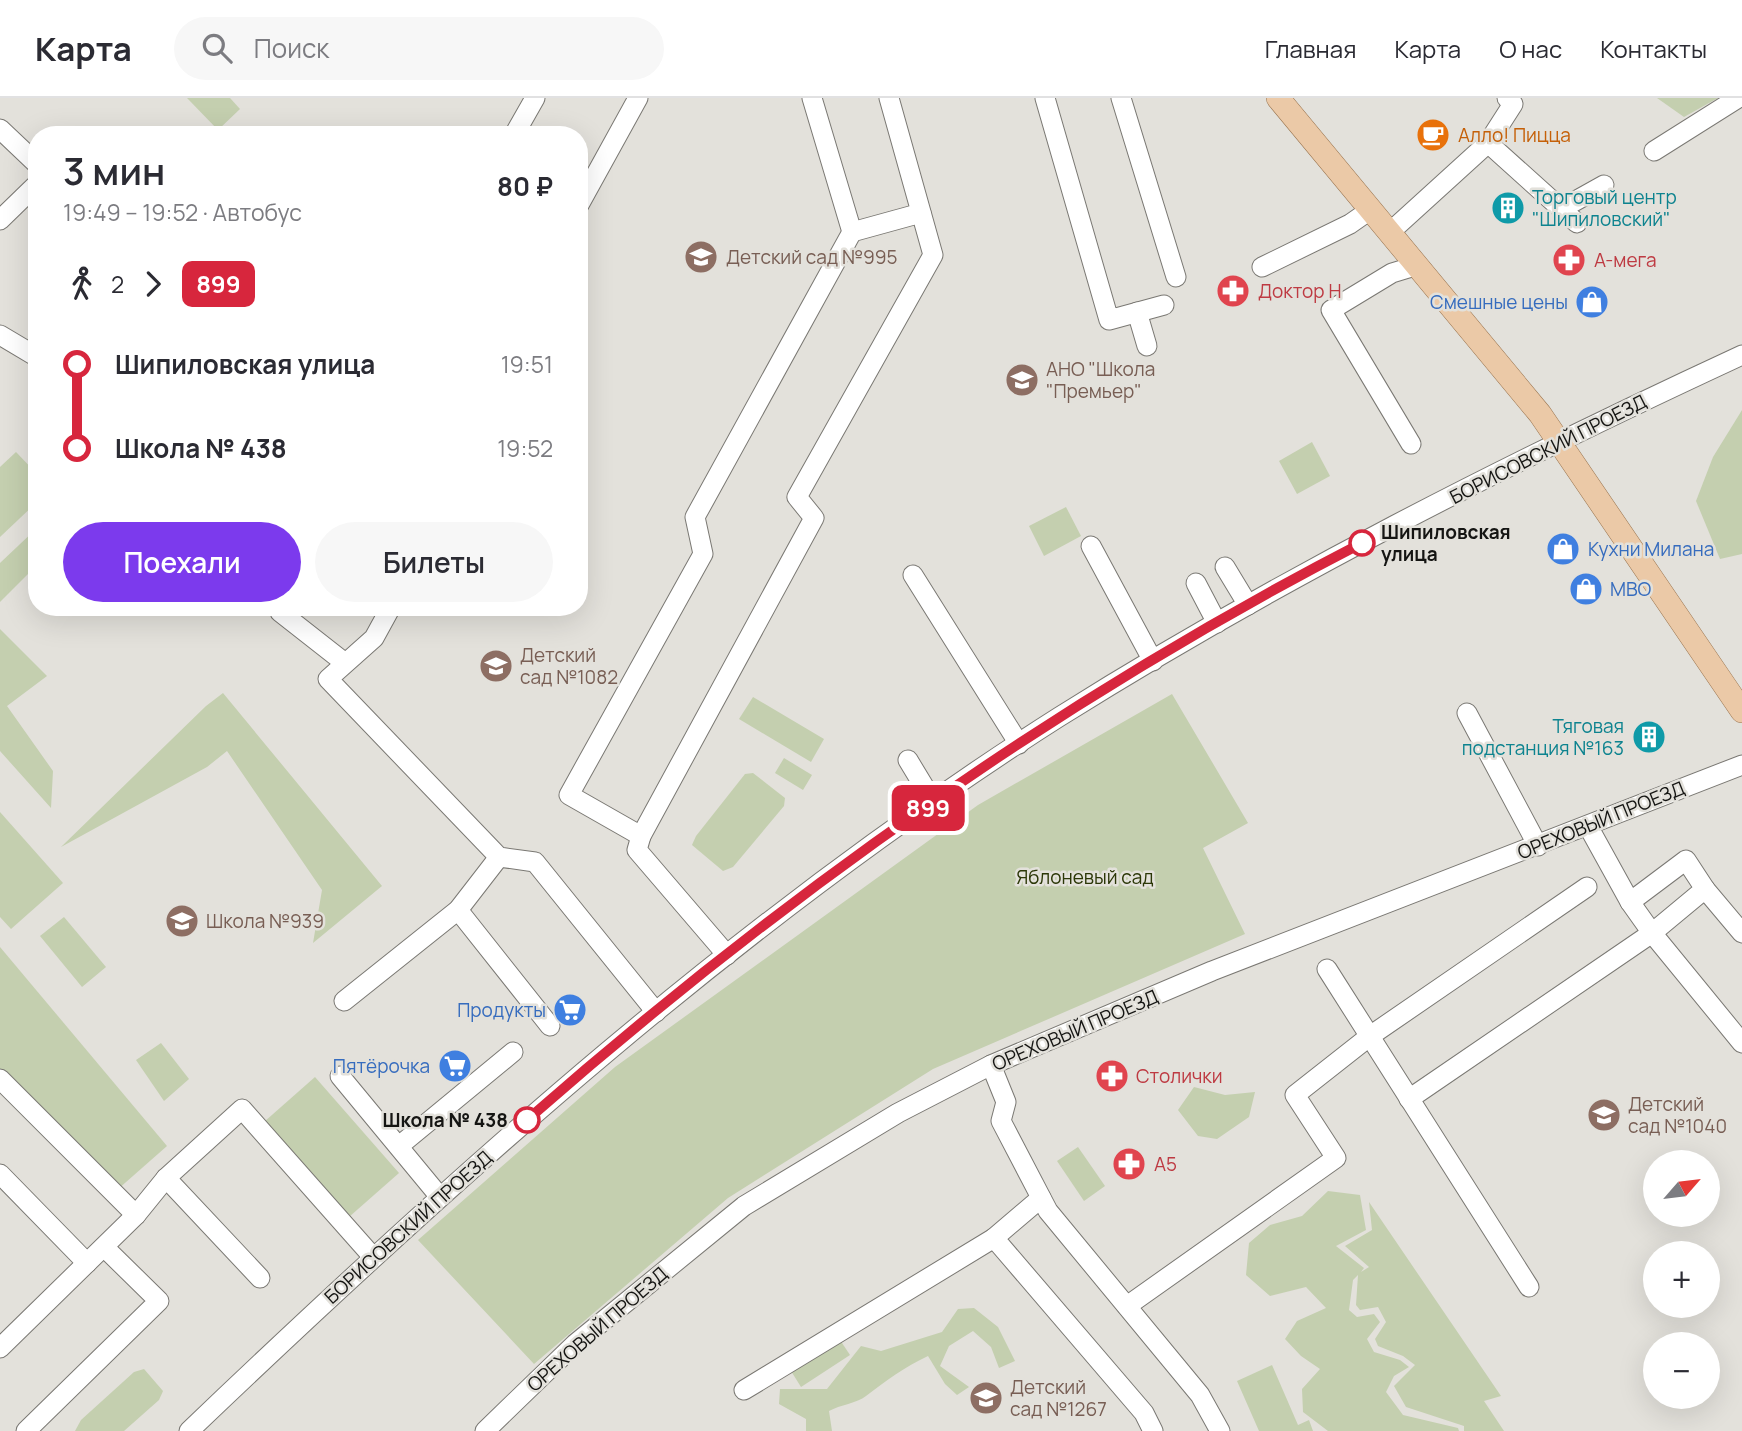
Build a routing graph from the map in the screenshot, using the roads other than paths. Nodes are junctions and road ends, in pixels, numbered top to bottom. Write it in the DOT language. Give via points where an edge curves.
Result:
graph roads {
  1 [pos="536,98"];
  2 [pos="638,98"];
  3 [pos="812,98"];
  4 [pos="889,98"];
  5 [pos="1045,98"];
  6 [pos="1121,98"];
  7 [pos="1278,98"];
  8 [pos="1738,98"];
  9 [pos="1514,100"];
  10 [pos="519,126"];
  11 [pos="0,129"];
  12 [pos="1488,143"];
  13 [pos="1654,150"];
  14 [pos="28,155"];
  15 [pos="1604,185"];
  16 [pos="588,189"];
  17 [pos="28,193"];
  18 [pos="1561,209"];
  19 [pos="1370,210"];
  20 [pos="921,213"];
  21 [pos="0,220"];
  22 [pos="1577,223"];
  23 [pos="852,232"];
  24 [pos="1390,233"];
  25 [pos="1415,266"];
  26 [pos="1262,267"];
  27 [pos="1176,277"];
  28 [pos="1164,305"];
  29 [pos="1137,313"];
  30 [pos="0,335"];
  31 [pos="1147,346"];
  32 [pos="28,352"];
  33 [pos="1742,355"];
  34 [pos="1560,441"];
  35 [pos="1411,444"];
  36 [pos="1091,546"];
  37 [pos="1225,567"];
  38 [pos="914,575"];
  39 [pos="1196,583"];
  40 [pos="1248,605"];
  41 [pos="288,616"];
  42 [pos="386,616"];
  43 [pos="1217,623"];
  44 [pos="1153,661"];
  45 [pos="345,663"];
  46 [pos="1742,711"];
  47 [pos="1467,713"];
  48 [pos="1019,744"];
  49 [pos="908,760"];
  50 [pos="1742,765"];
  51 [pos="934,803"];
  52 [pos="1588,826"];
  53 [pos="641,836"];
  54 [pos="1538,846"];
  55 [pos="499,857"];
  56 [pos="1587,887"];
  57 [pos="1705,889"];
  58 [pos="1630,902"];
  59 [pos="458,910"];
  60 [pos="1652,933"];
  61 [pos="1742,933"];
  62 [pos="727,956"];
  63 [pos="1327,969"];
  64 [pos="344,1002"];
  65 [pos="656,1012"];
  66 [pos="550,1026"];
  67 [pos="1370,1036"];
  68 [pos="1742,1043"];
  69 [pos="513,1052"];
  70 [pos="991,1065"];
  71 [pos="340,1076"];
  72 [pos="0,1079"];
  73 [pos="1409,1099"];
  74 [pos="399,1146"];
  75 [pos="0,1174"];
  76 [pos="166,1178"];
  77 [pos="440,1197"];
  78 [pos="1041,1198"];
  79 [pos="136,1215"];
  80 [pos="994,1238"];
  81 [pos="104,1247"];
  82 [pos="373,1257"];
  83 [pos="87,1263"];
  84 [pos="260,1278"];
  85 [pos="1529,1287"];
  86 [pos="1127,1306"];
  87 [pos="0,1348"];
  88 [pos="744,1390"];
  89 [pos="26,1431"];
  90 [pos="189,1431"];
  91 [pos="485,1431"];
  92 [pos="1153,1431"];
  93 [pos="1220,1431"];
  1 -- 10 [label="street"];
  2 -- 16 [label="street"];
  3 -- 23 [label="street"];
  4 -- 20 [label="street"];
  5 -- 29 [label="street" via="1109,320"];
  6 -- 27 [label="street"];
  7 -- 19 [label="main road"];
  8 -- 13 [label="street"];
  9 -- 12 [label="street"];
  11 -- 14 [label="street"];
  12 -- 18 [label="street"];
  12 -- 24 [label="street"];
  15 -- 18 [label="street"];
  17 -- 21 [label="street"];
  18 -- 22 [label="street"];
  19 -- 24 [label="main road"];
  19 -- 26 [label="street"];
  20 -- 23 [label="street"];
  20 -- 53 [label="street" via="933,255 797,497 814,518"];
  23 -- 53 [label="street" via="695,517 703,554 569,795"];
  24 -- 25 [label="main road"];
  25 -- 34 [label="main road"];
  25 -- 35 [label="street" via="1392,273 1331,310"];
  28 -- 29 [label="street"];
  29 -- 31 [label="street"];
  30 -- 32 [label="street"];
  33 -- 34 [label="street, БОРИСОВСКИЙ ПРОЕЗД"];
  34 -- 40 [label="street, БОРИСОВСКИЙ ПРОЕЗД"];
  34 -- 46 [label="main road"];
  36 -- 44 [label="street"];
  37 -- 40 [label="street"];
  38 -- 48 [label="street"];
  39 -- 43 [label="street"];
  40 -- 43 [label="street, БОРИСОВСКИЙ ПРОЕЗД"];
  41 -- 45 [label="street"];
  42 -- 45 [label="street" via="374,638"];
  43 -- 44 [label="street, БОРИСОВСКИЙ ПРОЕЗД"];
  44 -- 48 [label="street, БОРИСОВСКИЙ ПРОЕЗД"];
  45 -- 55 [label="street" via="328,679"];
  47 -- 54 [label="street"];
  48 -- 51 [label="street, БОРИСОВСКИЙ ПРОЕЗД"];
  49 -- 51 [label="street"];
  50 -- 52 [label="street, ОРЕХОВЫЙ ПРОЕЗД"];
  51 -- 62 [label="street, БОРИСОВСКИЙ ПРОЕЗД"];
  52 -- 54 [label="street, ОРЕХОВЫЙ ПРОЕЗД"];
  52 -- 58 [label="street"];
  53 -- 62 [label="street" via="637,850"];
  54 -- 70 [label="street, ОРЕХОВЫЙ ПРОЕЗД" via="1212,971"];
  55 -- 59 [label="street"];
  55 -- 65 [label="street" via="535,862"];
  56 -- 67 [label="street"];
  57 -- 58 [label="street" via="1686,860"];
  57 -- 60 [label="street"];
  57 -- 61 [label="street"];
  58 -- 60 [label="street"];
  59 -- 64 [label="street"];
  59 -- 66 [label="street"];
  60 -- 68 [label="street"];
  60 -- 73 [label="street"];
  62 -- 65 [label="street, БОРИСОВСКИЙ ПРОЕЗД"];
  63 -- 67 [label="street"];
  65 -- 77 [label="street, БОРИСОВСКИЙ ПРОЕЗД"];
  67 -- 73 [label="street"];
  67 -- 86 [label="street" via="1295,1095 1336,1158"];
  69 -- 74 [label="street"];
  70 -- 78 [label="street" via="1006,1102 1001,1121"];
  70 -- 91 [label="street, ОРЕХОВЫЙ ПРОЕЗД" via="898,1113 744,1206 575,1344"];
  71 -- 74 [label="street"];
  72 -- 79 [label="street"];
  73 -- 85 [label="street"];
  74 -- 77 [label="street"];
  75 -- 83 [label="street"];
  76 -- 79 [label="street"];
  76 -- 82 [label="street" via="242,1109"];
  76 -- 84 [label="street"];
  77 -- 82 [label="street, БОРИСОВСКИЙ ПРОЕЗД"];
  78 -- 80 [label="street"];
  78 -- 86 [label="street"];
  79 -- 81 [label="street"];
  80 -- 88 [label="street"];
  80 -- 92 [label="street" via="1144,1413"];
  81 -- 83 [label="street"];
  81 -- 89 [label="street" via="159,1301"];
  82 -- 90 [label="street, БОРИСОВСКИЙ ПРОЕЗД"];
  83 -- 87 [label="street"];
  86 -- 93 [label="street" via="1200,1395"];
}
